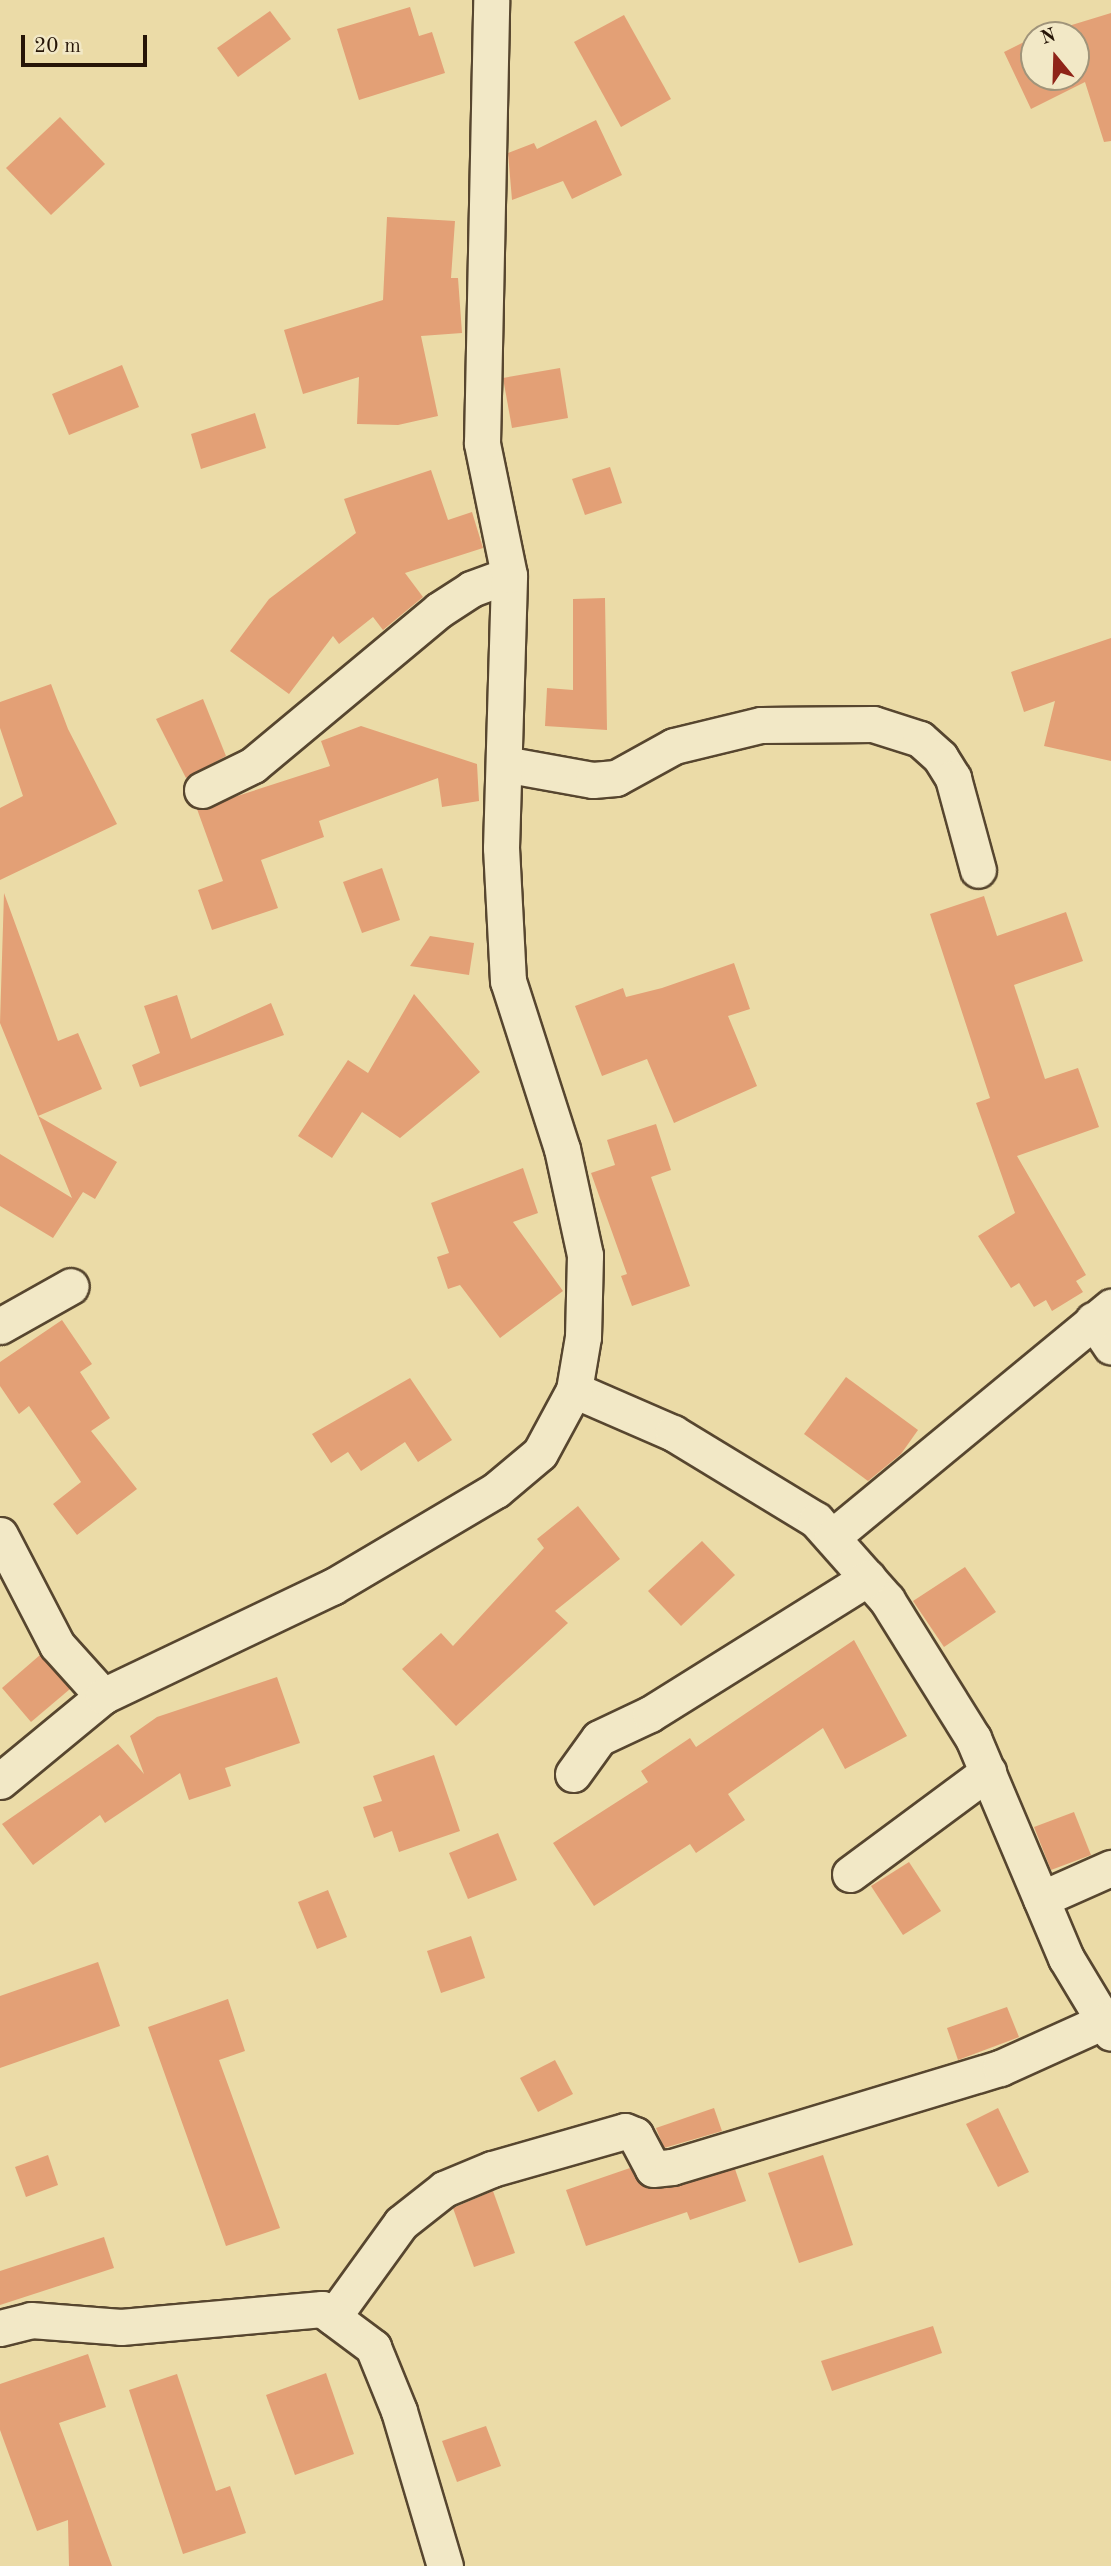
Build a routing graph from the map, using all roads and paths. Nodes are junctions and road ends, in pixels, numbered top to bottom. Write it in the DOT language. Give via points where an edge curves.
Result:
graph roads {
  1 [pos="491,0"];
  2 [pos="509,575"];
  3 [pos="504,764"];
  4 [pos="202,790"];
  5 [pos="978,870"];
  6 [pos="71,1286"];
  7 [pos="1105,1325"];
  8 [pos="0,1326"];
  9 [pos="574,1390"];
  10 [pos="0,1535"];
  11 [pos="832,1537"];
  12 [pos="868,1578"];
  13 [pos="103,1696"];
  14 [pos="988,1772"];
  15 [pos="573,1774"];
  16 [pos="0,1782"];
  17 [pos="1111,1868"];
  18 [pos="850,1874"];
  19 [pos="1041,1899"];
  20 [pos="1108,2027"];
  21 [pos="333,2316"];
  22 [pos="0,2328"];
  23 [pos="445,2566"];
  1 -- 2 [label="street" via="482,443"];
  2 -- 3 [label="street"];
  2 -- 4 [label="street" via="471,589 439,610 253,765"];
  3 -- 5 [label="street" via="593,780 616,778 674,746 718,734 803,721 873,724 920,739 940,757 953,778"];
  3 -- 9 [label="street" via="508,981 562,1149 585,1255 583,1338"];
  6 -- 8 [label="street"];
  7 -- 11 [label="street"];
  9 -- 11 [label="street" via="673,1433 816,1520"];
  9 -- 13 [label="street" via="540,1453 496,1490 424,1528 332,1587"];
  10 -- 13 [label="street" via="57,1645"];
  11 -- 12 [label="street"];
  12 -- 14 [label="street" via="973,1738"];
  12 -- 15 [label="street" via="650,1714 599,1738"];
  13 -- 16 [label="street"];
  14 -- 18 [label="street"];
  14 -- 19 [label="street"];
  17 -- 19 [label="street"];
  19 -- 20 [label="street" via="1066,1958"];
  20 -- 21 [label="street" via="1000,2068 672,2167 653,2169 635,2135 625,2131 492,2169 444,2189 401,2223"];
  21 -- 22 [label="street" via="323,2308 121,2327 30,2320"];
  21 -- 23 [label="street" via="373,2347 399,2411"];
}
